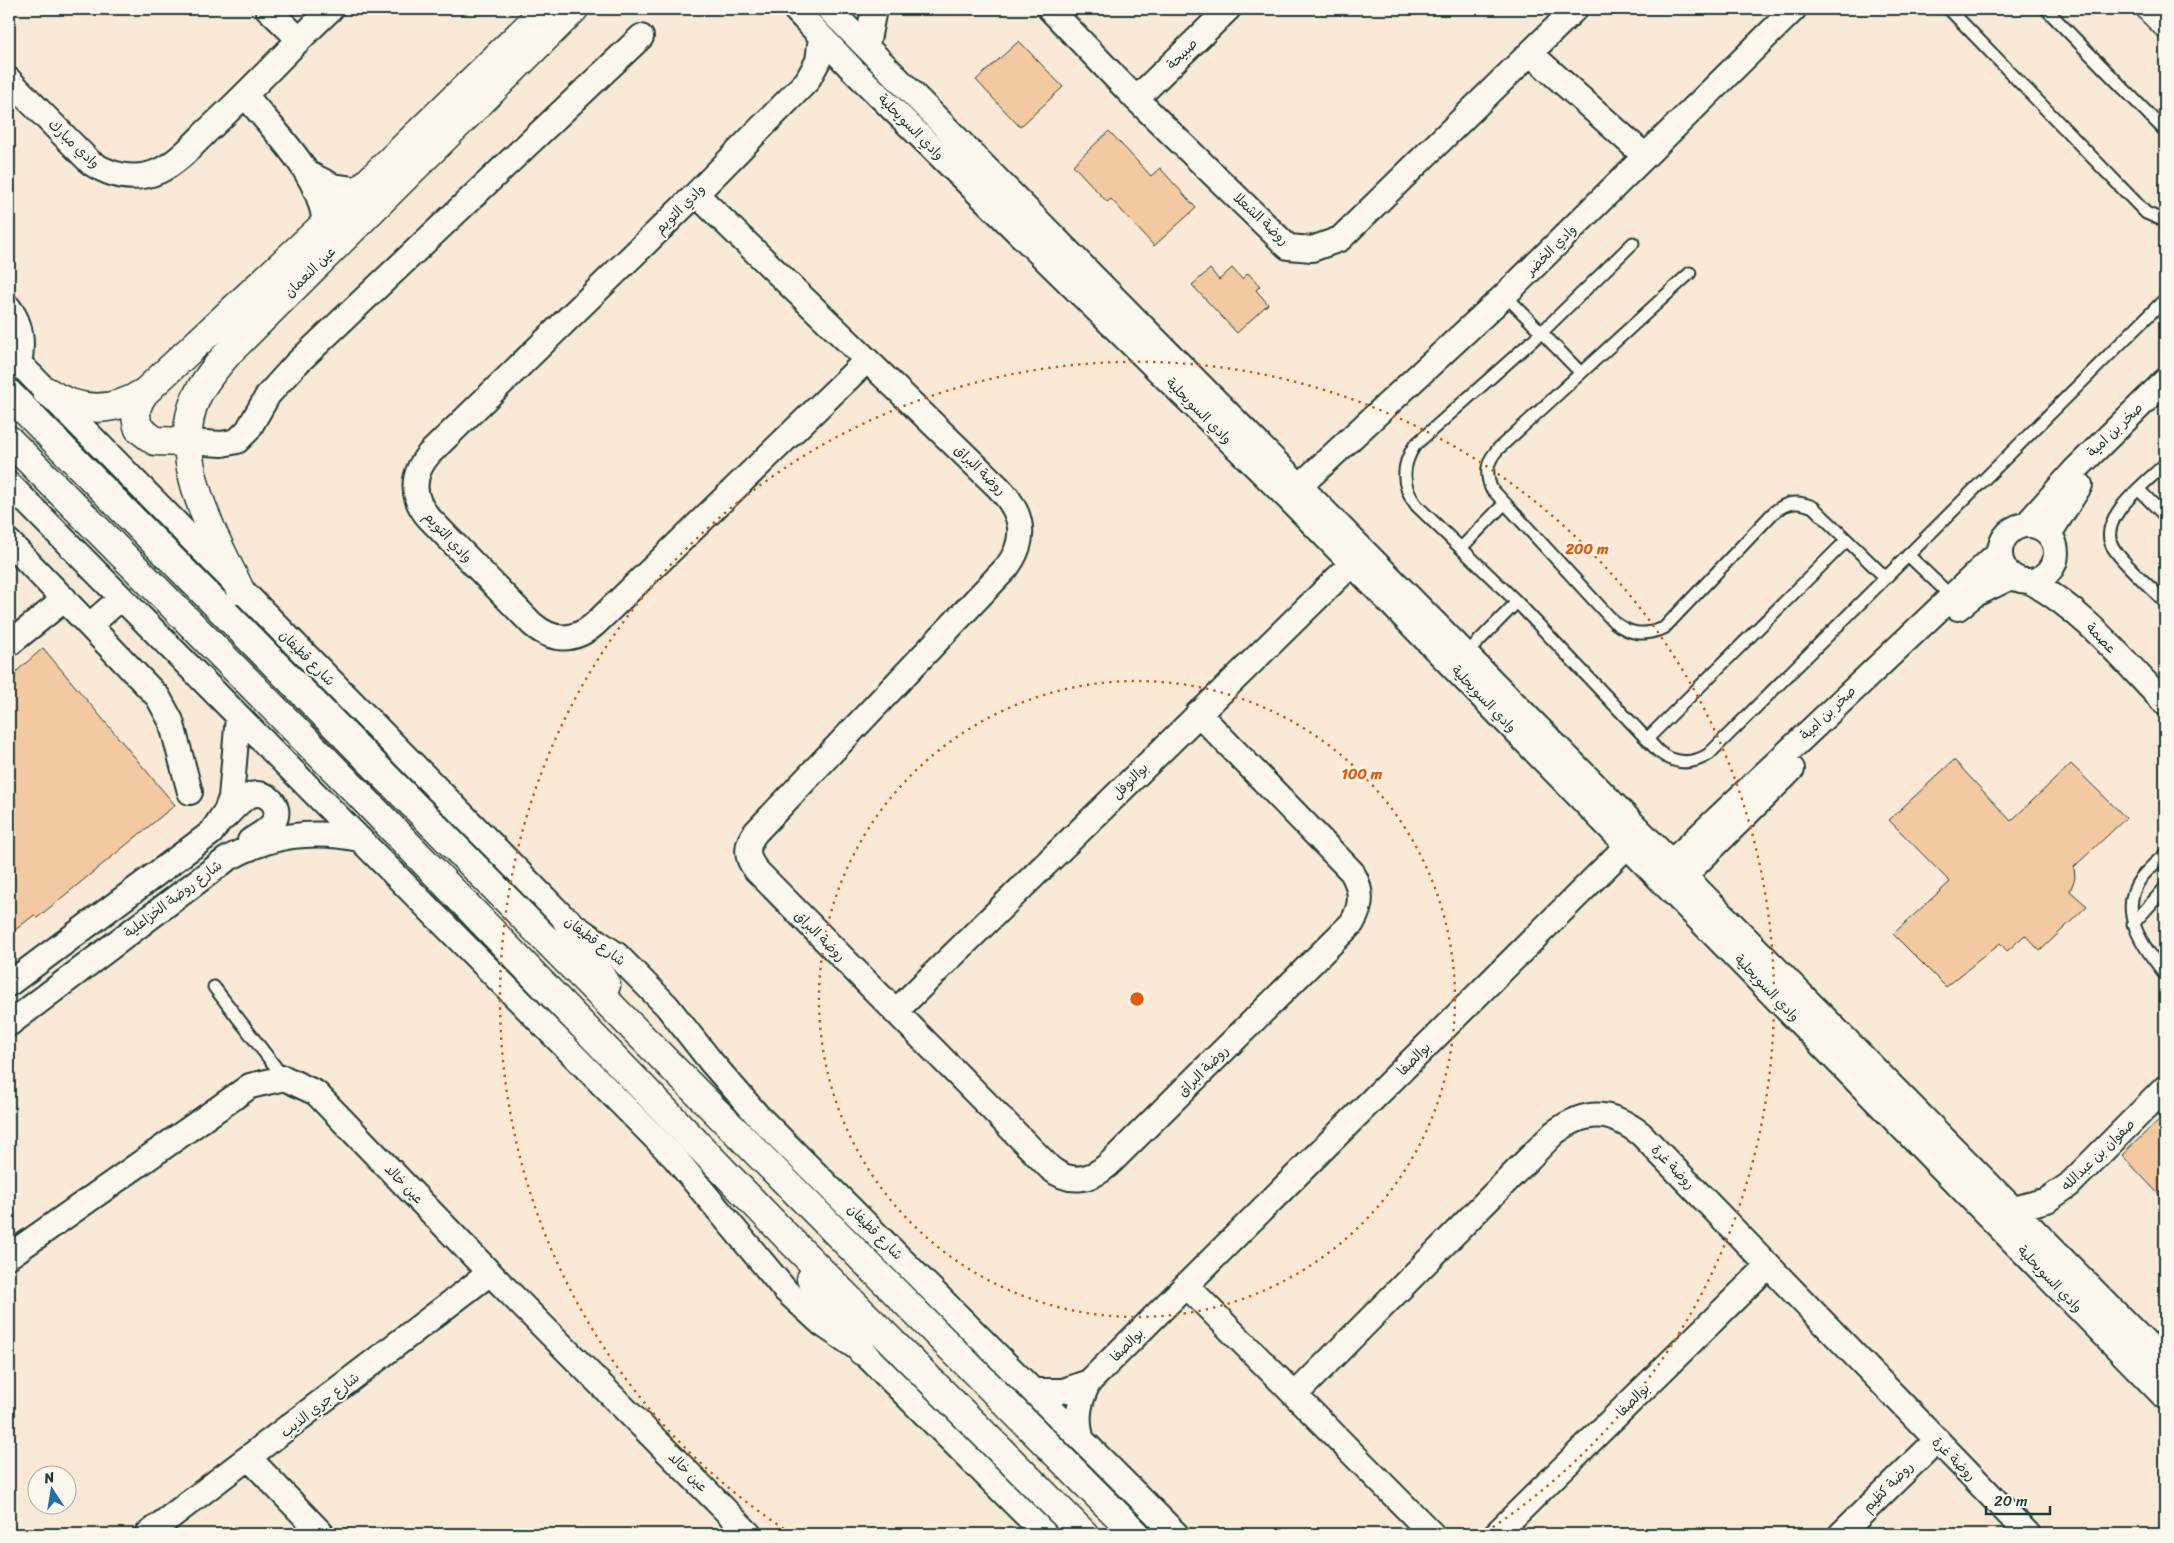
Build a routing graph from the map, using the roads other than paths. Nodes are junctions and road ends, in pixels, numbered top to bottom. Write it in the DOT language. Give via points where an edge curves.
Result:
graph roads {
  1 [pos="268,9"];
  2 [pos="331,9"];
  3 [pos="546,9"];
  4 [pos="574,9"];
  5 [pos="795,9"];
  6 [pos="835,9"];
  7 [pos="874,9"];
  8 [pos="1050,9"];
  9 [pos="1228,9"];
  10 [pos="1575,9"];
  11 [pos="1794,9"];
  12 [pos="1949,9"];
  13 [pos="2046,9"];
  14 [pos="2151,9"];
  15 [pos="2165,23"];
  16 [pos="641,37"];
  17 [pos="821,37"];
  18 [pos="299,39"];
  19 [pos="867,45"];
  20 [pos="1530,53"];
  21 [pos="853,70"];
  22 [pos="9,80"];
  23 [pos="808,81"];
  24 [pos="246,96"];
  25 [pos="1136,99"];
  26 [pos="2165,131"];
  27 [pos="1645,156"];
  28 [pos="309,174"];
  29 [pos="360,190"];
  30 [pos="696,194"];
  31 [pos="2165,222"];
  32 [pos="325,224"];
  33 [pos="1633,243"];
  34 [pos="1690,273"];
  35 [pos="1505,295"];
  36 [pos="2165,299"];
  37 [pos="9,308"];
  38 [pos="1541,332"];
  39 [pos="14,358"];
  40 [pos="867,360"];
  41 [pos="1581,374"];
  42 [pos="2165,381"];
  43 [pos="46,391"];
  44 [pos="145,392"];
  45 [pos="9,394"];
  46 [pos="2165,400"];
  47 [pos="9,440"];
  48 [pos="188,442"];
  49 [pos="2165,464"];
  50 [pos="9,484"];
  51 [pos="2139,490"];
  52 [pos="1294,491"];
  53 [pos="1505,503"];
  54 [pos="2165,516"];
  55 [pos="2026,525"];
  56 [pos="2048,534"];
  57 [pos="1847,540"];
  58 [pos="9,542"];
  59 [pos="1462,547"];
  60 [pos="1999,552"];
  61 [pos="1908,555"];
  62 [pos="1359,557"];
  63 [pos="2053,567"];
  64 [pos="1885,576"];
  65 [pos="2021,579"];
  66 [pos="240,590"];
  67 [pos="1951,596"];
  68 [pos="121,598"];
  69 [pos="65,599"];
  70 [pos="1517,602"];
  71 [pos="2165,602"];
  72 [pos="90,625"];
  73 [pos="9,644"];
  74 [pos="1460,660"];
  75 [pos="2165,688"];
  76 [pos="1198,714"];
  77 [pos="238,716"];
  78 [pos="1647,740"];
  79 [pos="190,792"];
  80 [pos="219,822"];
  81 [pos="1635,838"];
  82 [pos="360,839"];
  83 [pos="2165,854"];
  84 [pos="227,859"];
  85 [pos="1671,875"];
  86 [pos="2165,888"];
  87 [pos="567,921"];
  88 [pos="2133,924"];
  89 [pos="2165,973"];
  90 [pos="9,984"];
  91 [pos="214,987"];
  92 [pos="895,1012"];
  93 [pos="9,1024"];
  94 [pos="630,1025"];
  95 [pos="284,1078"];
  96 [pos="2165,1088"];
  97 [pos="2006,1217"];
  98 [pos="790,1240"];
  99 [pos="9,1256"];
  100 [pos="1768,1266"];
  101 [pos="490,1273"];
  102 [pos="1187,1286"];
  103 [pos="862,1351"];
  104 [pos="2165,1363"];
  105 [pos="1089,1382"];
  106 [pos="1035,1391"];
  107 [pos="1296,1395"];
  108 [pos="2165,1397"];
  109 [pos="1081,1437"];
  110 [pos="1936,1441"];
  111 [pos="250,1459"];
  112 [pos="148,1534"];
  113 [pos="322,1534"];
  114 [pos="750,1534"];
  115 [pos="1046,1534"];
  116 [pos="1084,1534"];
  117 [pos="1136,1534"];
  118 [pos="1176,1534"];
  119 [pos="1432,1534"];
  120 [pos="1496,1534"];
  121 [pos="1841,1534"];
  122 [pos="2028,1534"];
  1 -- 18 [label="street"];
  2 -- 18 [label="street, وادي مبارك"];
  3 -- 29 [label="street, عين النعمان"];
  4 -- 48 [label="street, عين النعمان" via="223,359 195,399 189,420"];
  5 -- 17 [label="street, وادي السويحلية"];
  6 -- 19 [label="street, وادي السويحلية"];
  7 -- 19 [label="street"];
  8 -- 25 [label="street, روضة الشعلا"];
  9 -- 25 [label="street, صبيحة"];
  10 -- 20 [label="street, روضة الشعلا"];
  11 -- 27 [label="street, وادي الخضر"];
  12 -- 31 [label="lane" via="2146,213"];
  13 -- 26 [label="lane"];
  14 -- 15 [label="street"];
  16 -- 48 [label="street" via="294,365 268,395 243,436 230,444"];
  17 -- 21 [label="street, وادي السويحلية"];
  17 -- 23 [label="street, وادي التويم" via="818,61"];
  18 -- 24 [label="street, وادي مبارك"];
  19 -- 52 [label="street, وادي السويحلية"];
  20 -- 25 [label="street, روضة الشعلا" via="1340,239 1312,249 1288,248"];
  20 -- 27 [label="street"];
  21 -- 23 [label="street, وادي التويم" via="829,73"];
  21 -- 52 [label="street, وادي السويحلية"];
  22 -- 24 [label="street, وادي مبارك" via="91,163 106,173 124,177 151,174 175,161"];
  23 -- 30 [label="street, وادي التويم"];
  24 -- 28 [label="street"];
  27 -- 35 [label="street, وادي الخضر"];
  28 -- 29 [label="street" via="334,186"];
  28 -- 32 [label="street" via="320,198"];
  29 -- 32 [label="street, عين النعمان"];
  30 -- 40 [label="street, روضة البراق"];
  30 -- 40 [label="street, وادي التويم" via="428,454 418,472 415,492 422,510 532,624 552,637 575,637 586,632"];
  32 -- 44 [label="street, عين النعمان"];
  33 -- 38 [label="lane"];
  34 -- 41 [label="lane"];
  35 -- 38 [label="lane"];
  35 -- 52 [label="street, وادي الخضر"];
  36 -- 61 [label="lane"];
  37 -- 39 [label="street" via="21,336"];
  38 -- 41 [label="lane"];
  38 -- 59 [label="lane" via="1415,445 1408,456 1404,482 1409,495"];
  39 -- 43 [label="street, شارع قطيفان"];
  40 -- 92 [label="street, روضة البراق" via="1008,497 1021,530 1017,554 1007,567 748,844 749,858 756,870"];
  41 -- 53 [label="lane" via="1491,457 1487,478 1491,488"];
  42 -- 55 [label="street, صخر بن امية" via="2075,470"];
  43 -- 44 [label="street, عين النعمان" via="58,399 88,408 118,406"];
  43 -- 66 [label="street, شارع قطيفان"];
  44 -- 48 [label="street" via="135,410 140,429 155,441"];
  45 -- 94 [label="street, شارع قطيفان"];
  46 -- 56 [label="street, صخر بن امية" via="2082,482"];
  47 -- 98 [label="street" via="357,792"];
  48 -- 66 [label="street, عين النعمان" via="200,501"];
  49 -- 51 [label="lane"];
  50 -- 68 [label="street"];
  51 -- 54 [label="lane"];
  51 -- 71 [label="lane" via="2113,517 2108,534 2114,550"];
  52 -- 62 [label="street, وادي السويحلية"];
  53 -- 57 [label="lane" via="1614,622 1638,634 1664,628 1773,513 1788,503 1805,503 1813,507"];
  53 -- 59 [label="lane"];
  55 -- 56 [label="street" via="2034,525"];
  55 -- 60 [label="street" via="2004,537"];
  56 -- 63 [label="street" via="2056,550"];
  57 -- 64 [label="lane"];
  57 -- 78 [label="lane"];
  58 -- 69 [label="street"];
  59 -- 70 [label="lane"];
  60 -- 65 [label="street" via="2002,566"];
  60 -- 67 [label="street, صخر بن امية"];
  61 -- 64 [label="lane"];
  61 -- 67 [label="lane"];
  62 -- 74 [label="street, وادي السويحلية"];
  62 -- 76 [label="street, بوالنوفل"];
  63 -- 65 [label="street" via="2040,579"];
  63 -- 75 [label="street, عصمة"];
  64 -- 78 [label="lane" via="1709,754 1693,762 1675,761"];
  65 -- 75 [label="street, عصمة" via="2055,595"];
  65 -- 85 [label="street, صخر بن امية" via="1974,595"];
  66 -- 87 [label="street, شارع قطيفان"];
  67 -- 85 [label="street, صخر بن امية"];
  68 -- 72 [label="street"];
  68 -- 77 [label="street"];
  69 -- 72 [label="street"];
  69 -- 73 [label="street"];
  70 -- 74 [label="lane"];
  70 -- 78 [label="lane"];
  72 -- 79 [label="street" via="165,708"];
  74 -- 81 [label="street, وادي السويحلية"];
  76 -- 92 [label="street, بوالنوفل"];
  76 -- 92 [label="street, روضة البراق" via="1352,872 1359,886 1360,903 1352,923 1108,1165 1093,1176 1084,1178 1066,1178 1057,1174"];
  77 -- 80 [label="street, شارع روضة الخزاعلية" via="234,785 229,804"];
  77 -- 82 [label="street"];
  80 -- 84 [label="street" via="249,796 264,795 275,805 275,820 270,827"];
  80 -- 90 [label="street, شارع روضة الخزاعلية" via="201,842"];
  81 -- 85 [label="street, وادي السويحلية"];
  81 -- 102 [label="street, بوالصفا"];
  82 -- 84 [label="street, شارع روضة الخزاعلية" via="338,834 291,834 247,848"];
  82 -- 103 [label="street" via="676,1158 786,1291 822,1324"];
  83 -- 88 [label="lane" via="2135,888"];
  84 -- 93 [label="street, شارع روضة الخزاعلية"];
  85 -- 97 [label="street, وادي السويحلية"];
  86 -- 88 [label="lane"];
  87 -- 94 [label="street"];
  87 -- 106 [label="street, شارع قطيفان" via="618,955 667,1006 758,1116"];
  88 -- 89 [label="lane"];
  91 -- 95 [label="lane"];
  94 -- 117 [label="street, شارع قطيفان"];
  95 -- 99 [label="street" via="250,1086"];
  95 -- 101 [label="street, عين خالد" via="316,1093"];
  96 -- 97 [label="street, صفوان بن عبدالله" via="2069,1185 2047,1200"];
  97 -- 104 [label="street, وادي السويحلية"];
  97 -- 108 [label="street, وادي السويحلية"];
  98 -- 103 [label="street" via="813,1282"];
  98 -- 116 [label="street"];
  100 -- 107 [label="street, روضة غرة" via="1641,1134 1626,1122 1608,1116 1588,1116 1570,1122 1554,1133"];
  100 -- 110 [label="street, روضة غرة"];
  100 -- 120 [label="street, بوالصفا"];
  101 -- 111 [label="street, شارع جري الذيب"];
  101 -- 114 [label="street, عين خالد"];
  102 -- 105 [label="street, بوالصفا"];
  102 -- 107 [label="street"];
  103 -- 115 [label="street"];
  105 -- 106 [label="street, بوالصفا" via="1063,1391"];
  105 -- 109 [label="street, بوالصفا" via="1080,1403"];
  106 -- 109 [label="street, شارع قطيفان"];
  107 -- 119 [label="street"];
  109 -- 118 [label="street, شارع قطيفان"];
  110 -- 121 [label="street, روضة كظيم"];
  110 -- 122 [label="street, روضة غرة"];
  111 -- 112 [label="street, شارع جري الذيب"];
  111 -- 113 [label="street"];
}
